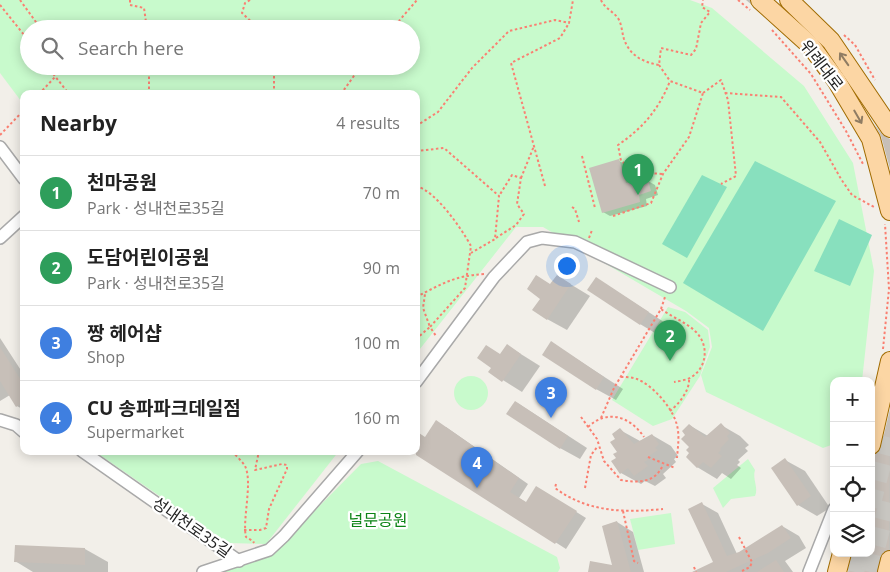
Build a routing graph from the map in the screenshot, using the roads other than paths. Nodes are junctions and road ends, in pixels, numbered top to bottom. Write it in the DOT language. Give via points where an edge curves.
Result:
graph roads {
  1 [pos="789,0"];
  2 [pos="756,6"];
  3 [pos="890,128"];
  4 [pos="0,147"];
  5 [pos="20,174"];
  6 [pos="885,214"];
  7 [pos="20,220"];
  8 [pos="0,238"];
  9 [pos="668,286"];
  10 [pos="887,358"];
  11 [pos="420,377"];
  12 [pos="0,420"];
  13 [pos="875,423"];
  14 [pos="20,428"];
  15 [pos="88,455"];
  16 [pos="355,455"];
  17 [pos="833,512"];
  18 [pos="841,557"];
  19 [pos="239,560"];
  20 [pos="890,560"];
  21 [pos="203,572"];
  22 [pos="808,572"];
  23 [pos="837,572"];
  24 [pos="887,572"];
  3 -- 1 [label="main road, 위례대로, one-way" via="831,41"];
  2 -- 6 [label="main road, 위례대로, one-way" via="811,46 836,80 871,139"];
  4 -- 5 [label="street"];
  7 -- 8 [label="street"];
  9 -- 11 [label="street" via="575,242 542,238 527,242 497,274"];
  10 -- 13 [label="main road"];
  12 -- 14 [label="street"];
  15 -- 19 [label="street, 성내천로35길"];
  16 -- 19 [label="street, 성내천로35길" via="269,550"];
  17 -- 22 [label="street"];
  18 -- 23 [label="main road"];
  19 -- 21 [label="street"];
  20 -- 24 [label="main road"];
}
